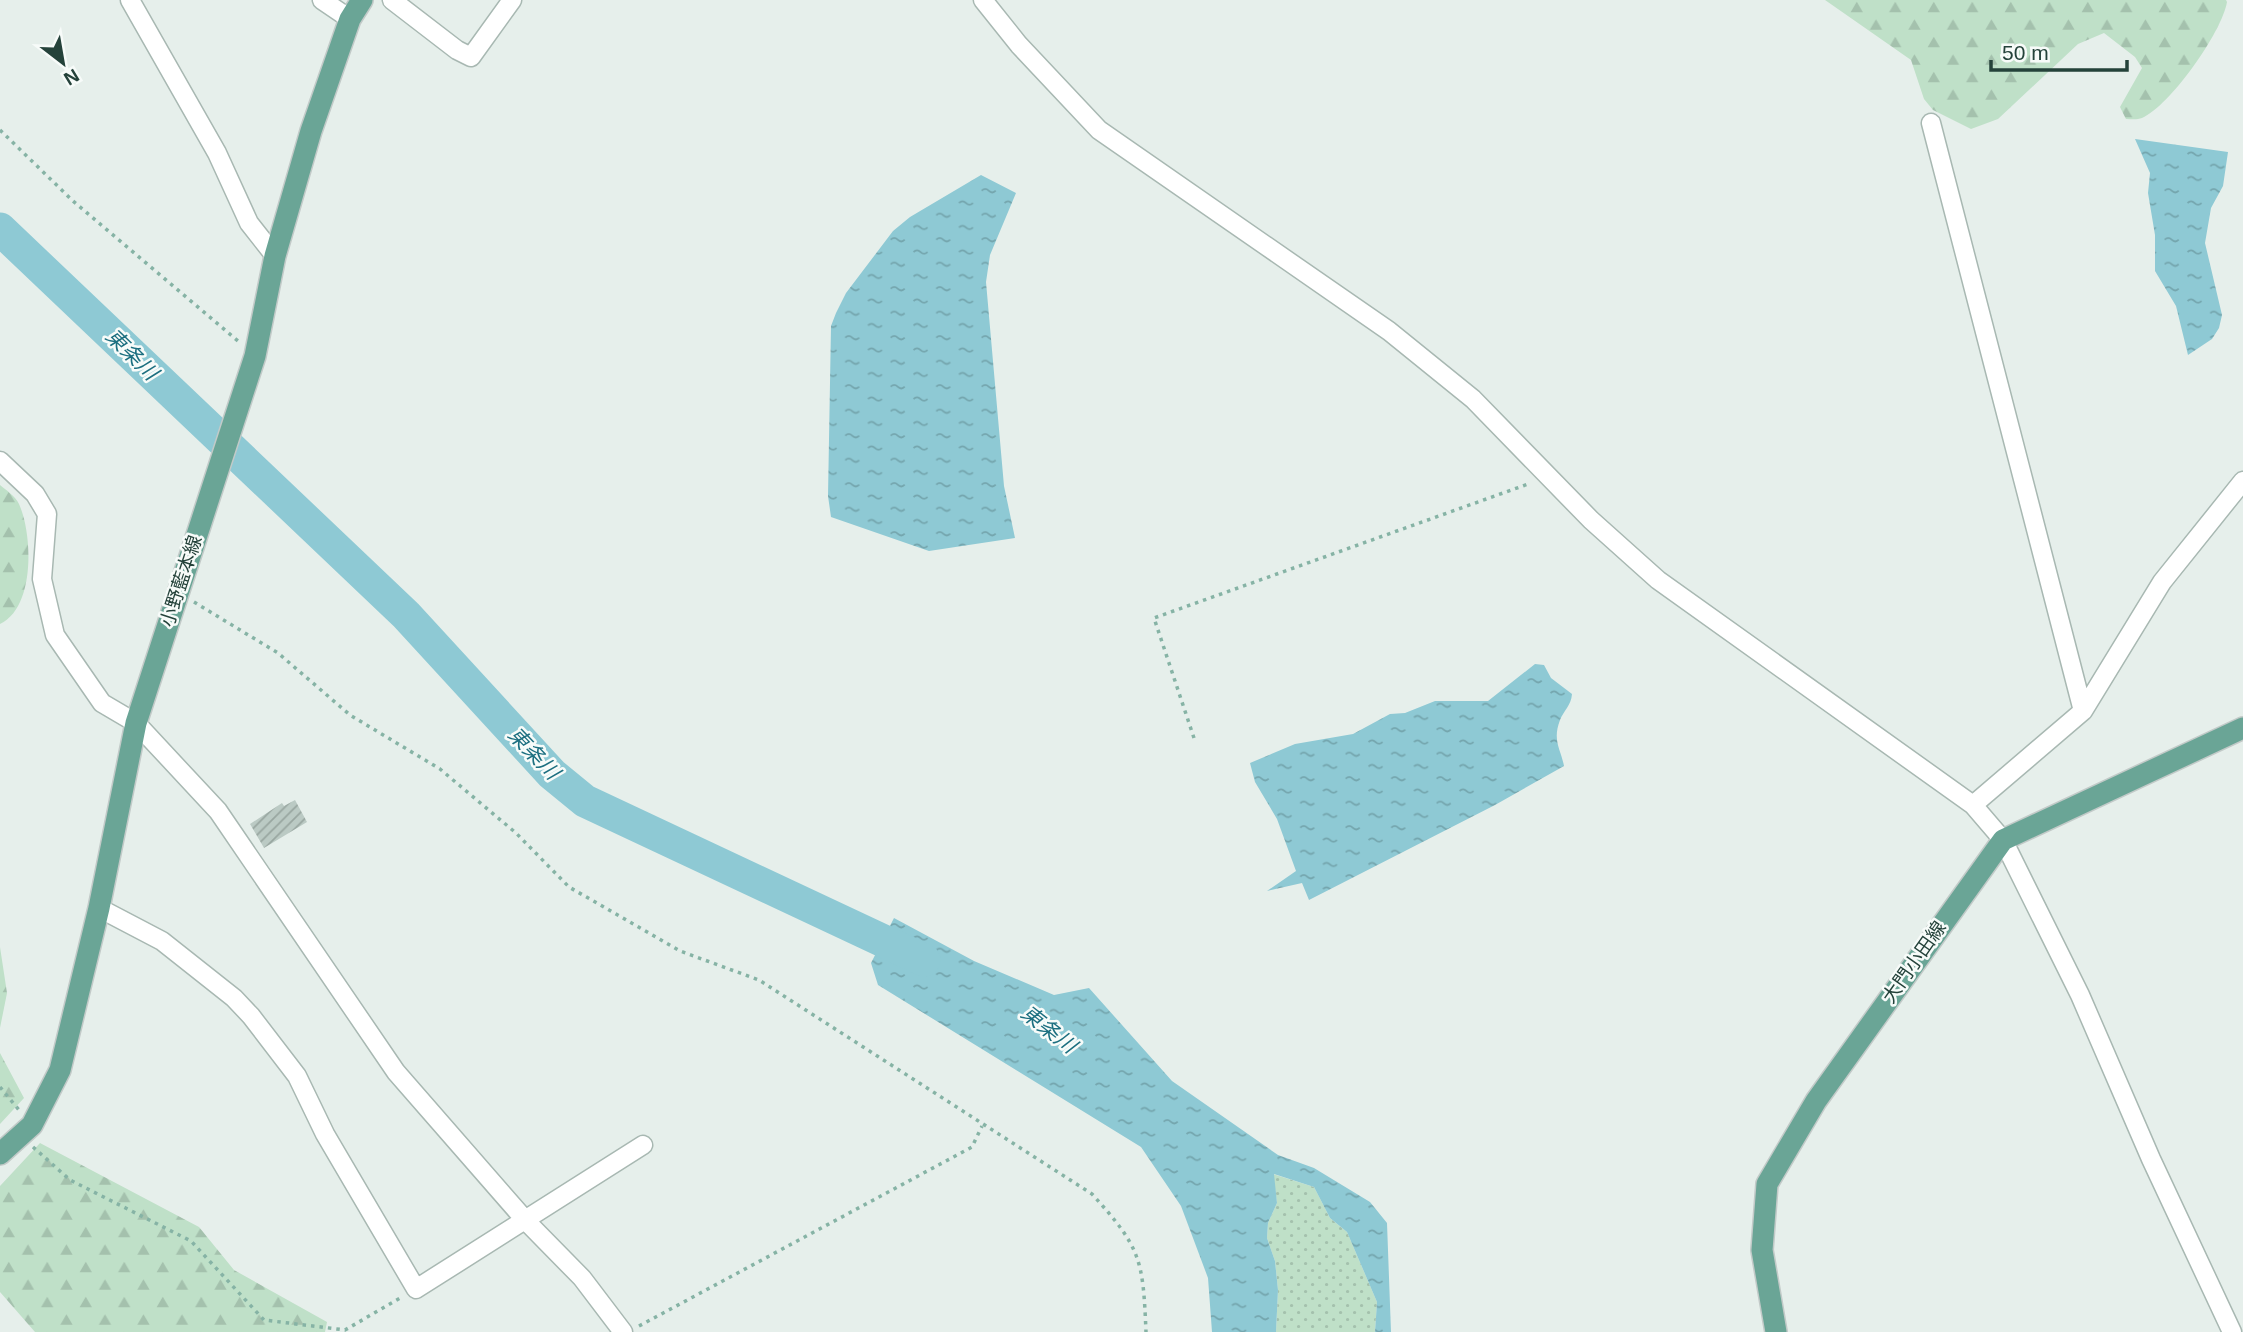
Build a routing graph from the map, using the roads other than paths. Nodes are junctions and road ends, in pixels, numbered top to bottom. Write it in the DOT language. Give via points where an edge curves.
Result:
graph roads {
  1 [pos="130,0"];
  2 [pos="322,0"];
  3 [pos="362,0"];
  4 [pos="392,0"];
  5 [pos="512,0"];
  6 [pos="984,0"];
  7 [pos="350,19"];
  8 [pos="1931,124"];
  9 [pos="275,256"];
  10 [pos="0,461"];
  11 [pos="2243,481"];
  12 [pos="2083,711"];
  13 [pos="136,723"];
  14 [pos="2243,728"];
  15 [pos="1973,805"];
  16 [pos="2003,840"];
  17 [pos="99,908"];
  18 [pos="643,1145"];
  19 [pos="0,1154"];
  20 [pos="526,1221"];
  21 [pos="625,1332"];
  22 [pos="1776,1332"];
  23 [pos="2232,1332"];
  1 -- 9 [label="street" via="217,153 249,223"];
  2 -- 7 [label="street"];
  3 -- 7 [label="main road, 小野藍本線"];
  4 -- 5 [label="street" via="471,57"];
  6 -- 15 [label="street" via="1019,45 1099,130 1390,331 1474,399 1591,520 1658,580"];
  7 -- 9 [label="main road, 小野藍本線"];
  8 -- 12 [label="street"];
  9 -- 13 [label="main road, 小野藍本線" via="255,356"];
  10 -- 13 [label="street" via="35,494 47,514 42,579 55,635 102,702"];
  11 -- 12 [label="street" via="2162,582"];
  12 -- 15 [label="street"];
  13 -- 17 [label="main road, 小野藍本線"];
  13 -- 20 [label="street" via="218,811 396,1072"];
  14 -- 16 [label="main road, 大門小田線"];
  15 -- 16 [label="street"];
  16 -- 22 [label="main road, 大門小田線" via="1816,1101 1767,1184 1762,1250"];
  16 -- 23 [label="street" via="2080,995"];
  17 -- 19 [label="main road, 小野藍本線" via="60,1070 26,1130"];
  17 -- 20 [label="street" via="162,941 251,1016 297,1076 325,1134 416,1289"];
  18 -- 20 [label="street"];
  20 -- 21 [label="street" via="582,1278"];
}
